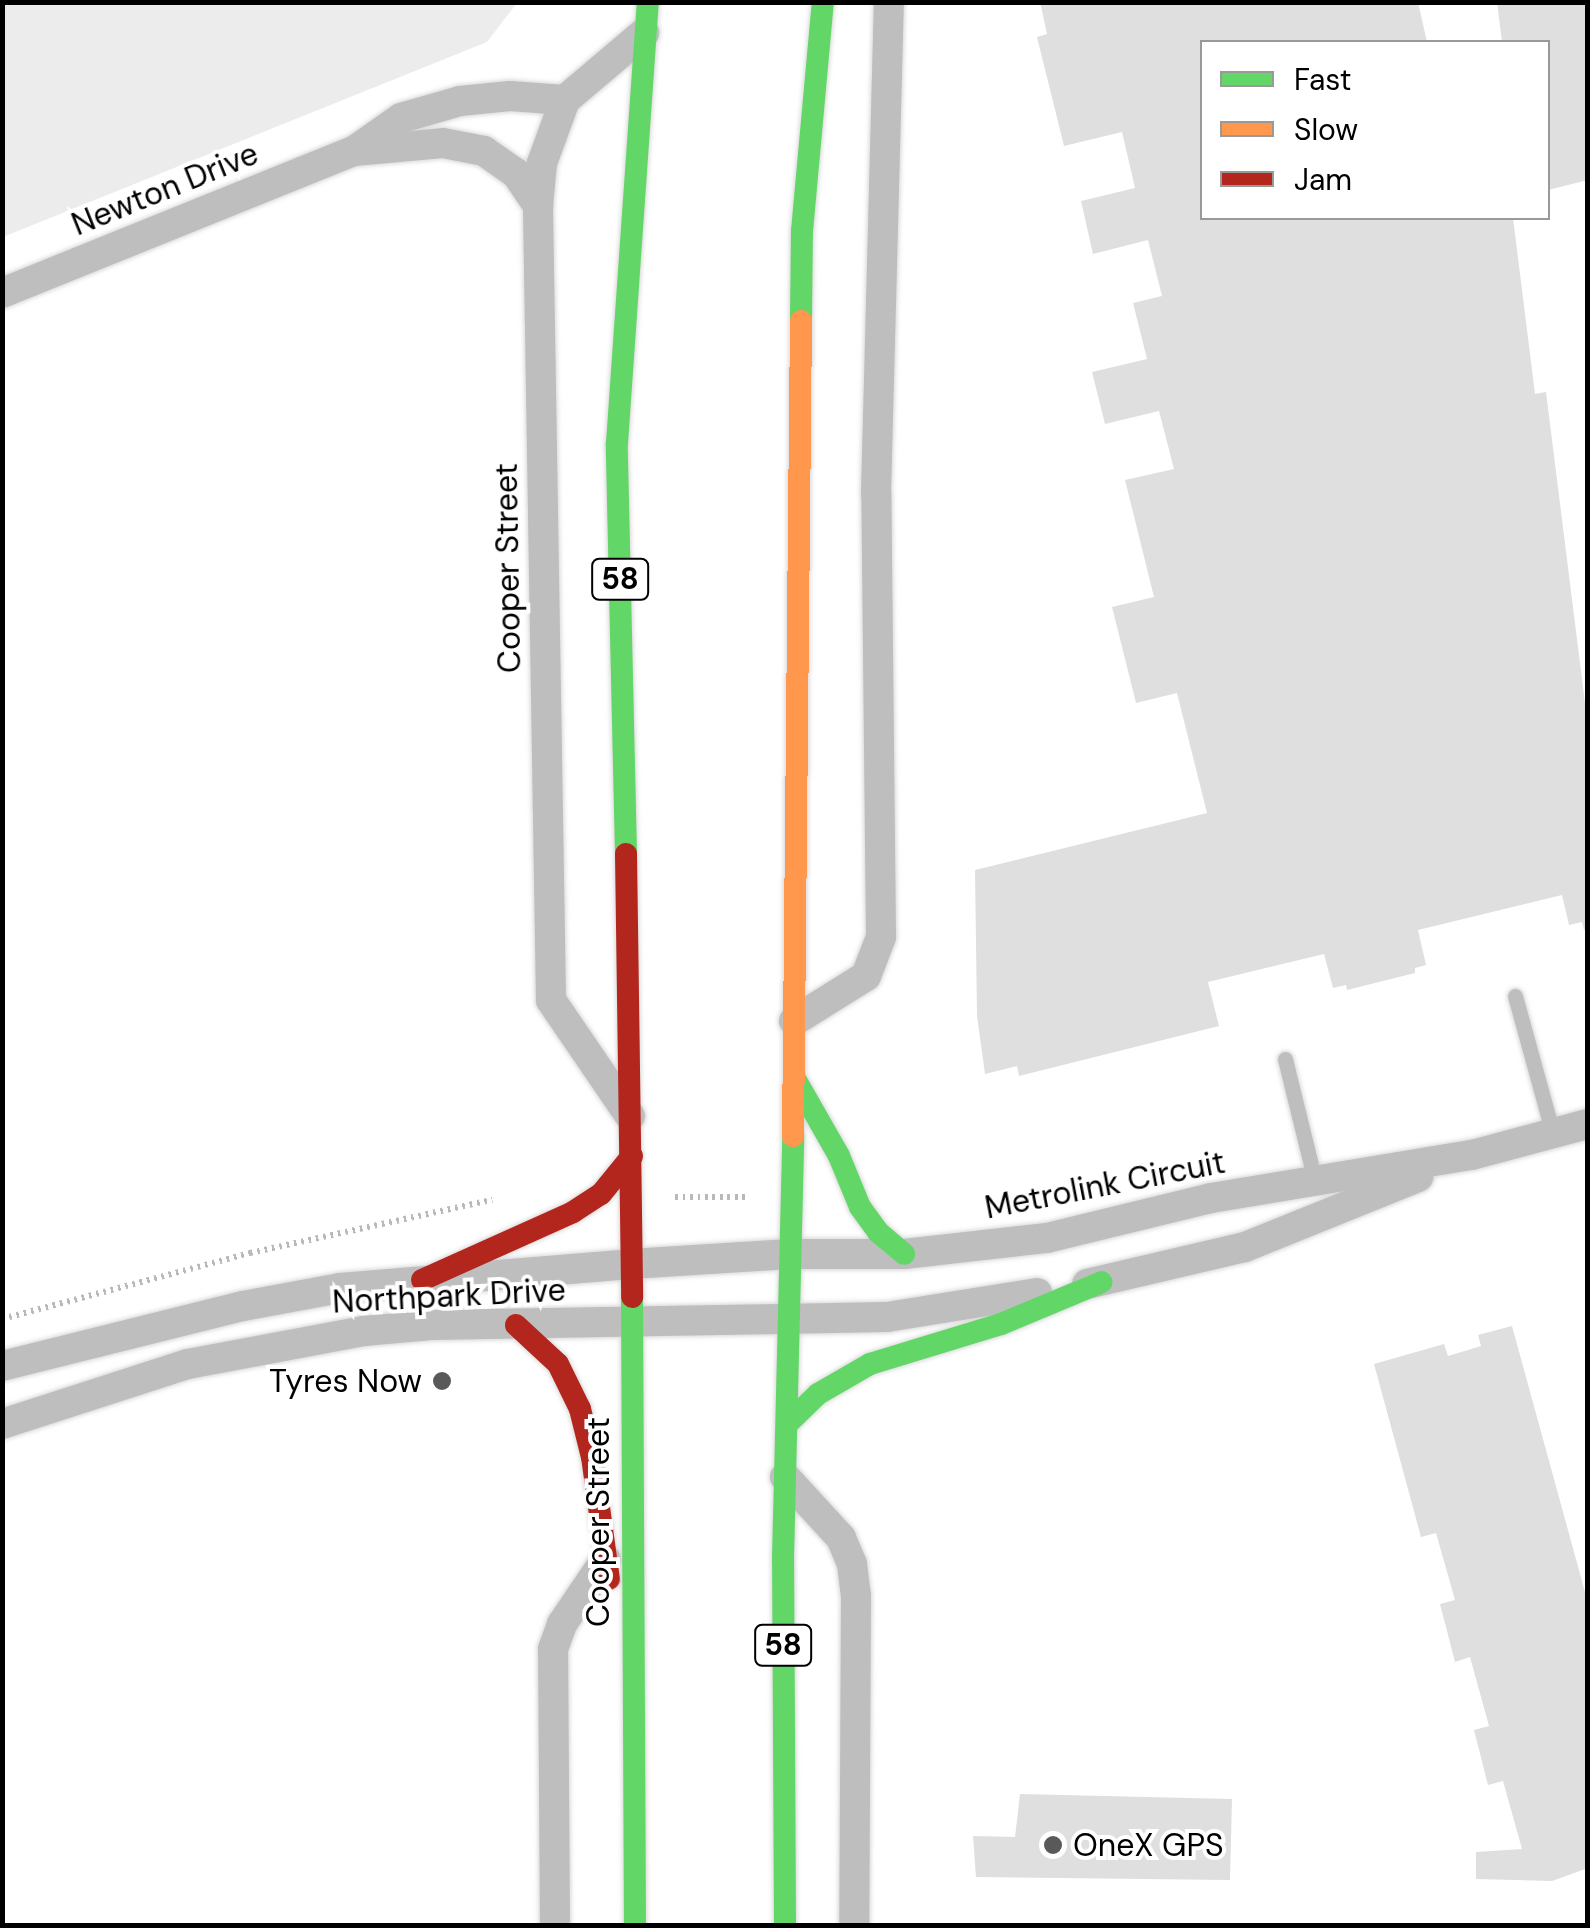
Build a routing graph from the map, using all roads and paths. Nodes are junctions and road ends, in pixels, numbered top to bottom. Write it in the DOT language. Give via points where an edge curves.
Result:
graph roads {
  1 [pos="823,2"];
  2 [pos="889,2"];
  3 [pos="646,18"];
  4 [pos="565,100"];
  5 [pos="354,151"];
  6 [pos="538,206"];
  7 [pos="2,293"];
  8 [pos="1514,996"];
  9 [pos="794,1021"];
  10 [pos="1285,1059"];
  11 [pos="794,1077"];
  12 [pos="631,1118"];
  13 [pos="1588,1124"];
  14 [pos="1553,1134"];
  15 [pos="1472,1155"];
  16 [pos="632,1156"];
  17 [pos="1315,1181"];
  18 [pos="503,1197"];
  19 [pos="675,1197"];
  20 [pos="745,1197"];
  21 [pos="790,1254"];
  22 [pos="904,1254"];
  23 [pos="630,1264"];
  24 [pos="422,1280"];
  25 [pos="1102,1282"];
  26 [pos="791,1318"];
  27 [pos="2,1319"];
  28 [pos="632,1324"];
  29 [pos="516,1325"];
  30 [pos="2,1366"];
  31 [pos="2,1424"];
  32 [pos="786,1424"];
  33 [pos="784,1477"];
  34 [pos="606,1559"];
  35 [pos="784,1744"];
  36 [pos="633,1746"];
  37 [pos="807,1843"];
  38 [pos="555,1926"];
  39 [pos="635,1926"];
  40 [pos="784,1926"];
  41 [pos="854,1926"];
  1 -- 9 [label="main road, 58" via="802,231"];
  2 -- 9 [label="street" via="876,494 881,937 866,976"];
  3 -- 4 [label="street, Cooper Street"];
  3 -- 12 [label="main road, Cooper Street / 58" via="617,443"];
  4 -- 5 [label="street, Newton Drive" via="460,101 401,118"];
  4 -- 6 [label="street, Cooper Street" via="542,163"];
  5 -- 6 [label="street, Newton Drive" via="443,143 484,152 516,174"];
  5 -- 7 [label="street, Newton Drive"];
  6 -- 12 [label="street, Cooper Street" via="551,1000"];
  8 -- 14 [label="lane"];
  9 -- 11 [label="main road, 58"];
  10 -- 17 [label="lane"];
  11 -- 21 [label="main road, 58"];
  11 -- 22 [label="main road" via="860,1206"];
  12 -- 16 [label="main road, Cooper Street / 58"];
  13 -- 14 [label="street, Metrolink Circuit"];
  14 -- 15 [label="street, Metrolink Circuit"];
  15 -- 17 [label="street, Metrolink Circuit"];
  15 -- 25 [label="street, Metrolink Circuit" via="1245,1246"];
  16 -- 23 [label="main road, Cooper Street / 58"];
  16 -- 24 [label="main road" via="601,1194 573,1212"];
  17 -- 22 [label="street, Metrolink Circuit" via="1211,1198 1047,1238"];
  18 -- 27 [label="path" via="231,1258"];
  19 -- 20 [label="path"];
  21 -- 22 [label="street, Metrolink Circuit"];
  21 -- 23 [label="street, Metrolink Circuit"];
  21 -- 26 [label="main road, 58"];
  23 -- 24 [label="street, Northpark Drive"];
  23 -- 28 [label="main road, Cooper Street / 58"];
  24 -- 30 [label="street, Northpark Drive" via="243,1306"];
  25 -- 26 [label="street, Metrolink Circuit" via="887,1318"];
  25 -- 32 [label="main road" via="858,1370"];
  26 -- 28 [label="street, Northpark Drive"];
  26 -- 32 [label="main road, 58"];
  28 -- 29 [label="street, Northpark Drive"];
  28 -- 36 [label="main road, Cooper Street / 58"];
  29 -- 31 [label="street, Northpark Drive" via="432,1326 295,1341 188,1364"];
  29 -- 34 [label="main road" via="558,1364 580,1409"];
  32 -- 33 [label="main road, 58"];
  33 -- 35 [label="main road, 58"];
  33 -- 41 [label="street" via="841,1538 852,1564"];
  34 -- 36 [label="main road"];
  34 -- 38 [label="street, Cooper Street" via="552,1650"];
  35 -- 37 [label="main road"];
  35 -- 40 [label="main road, 58"];
  36 -- 39 [label="main road, Cooper Street / 58"];
}
